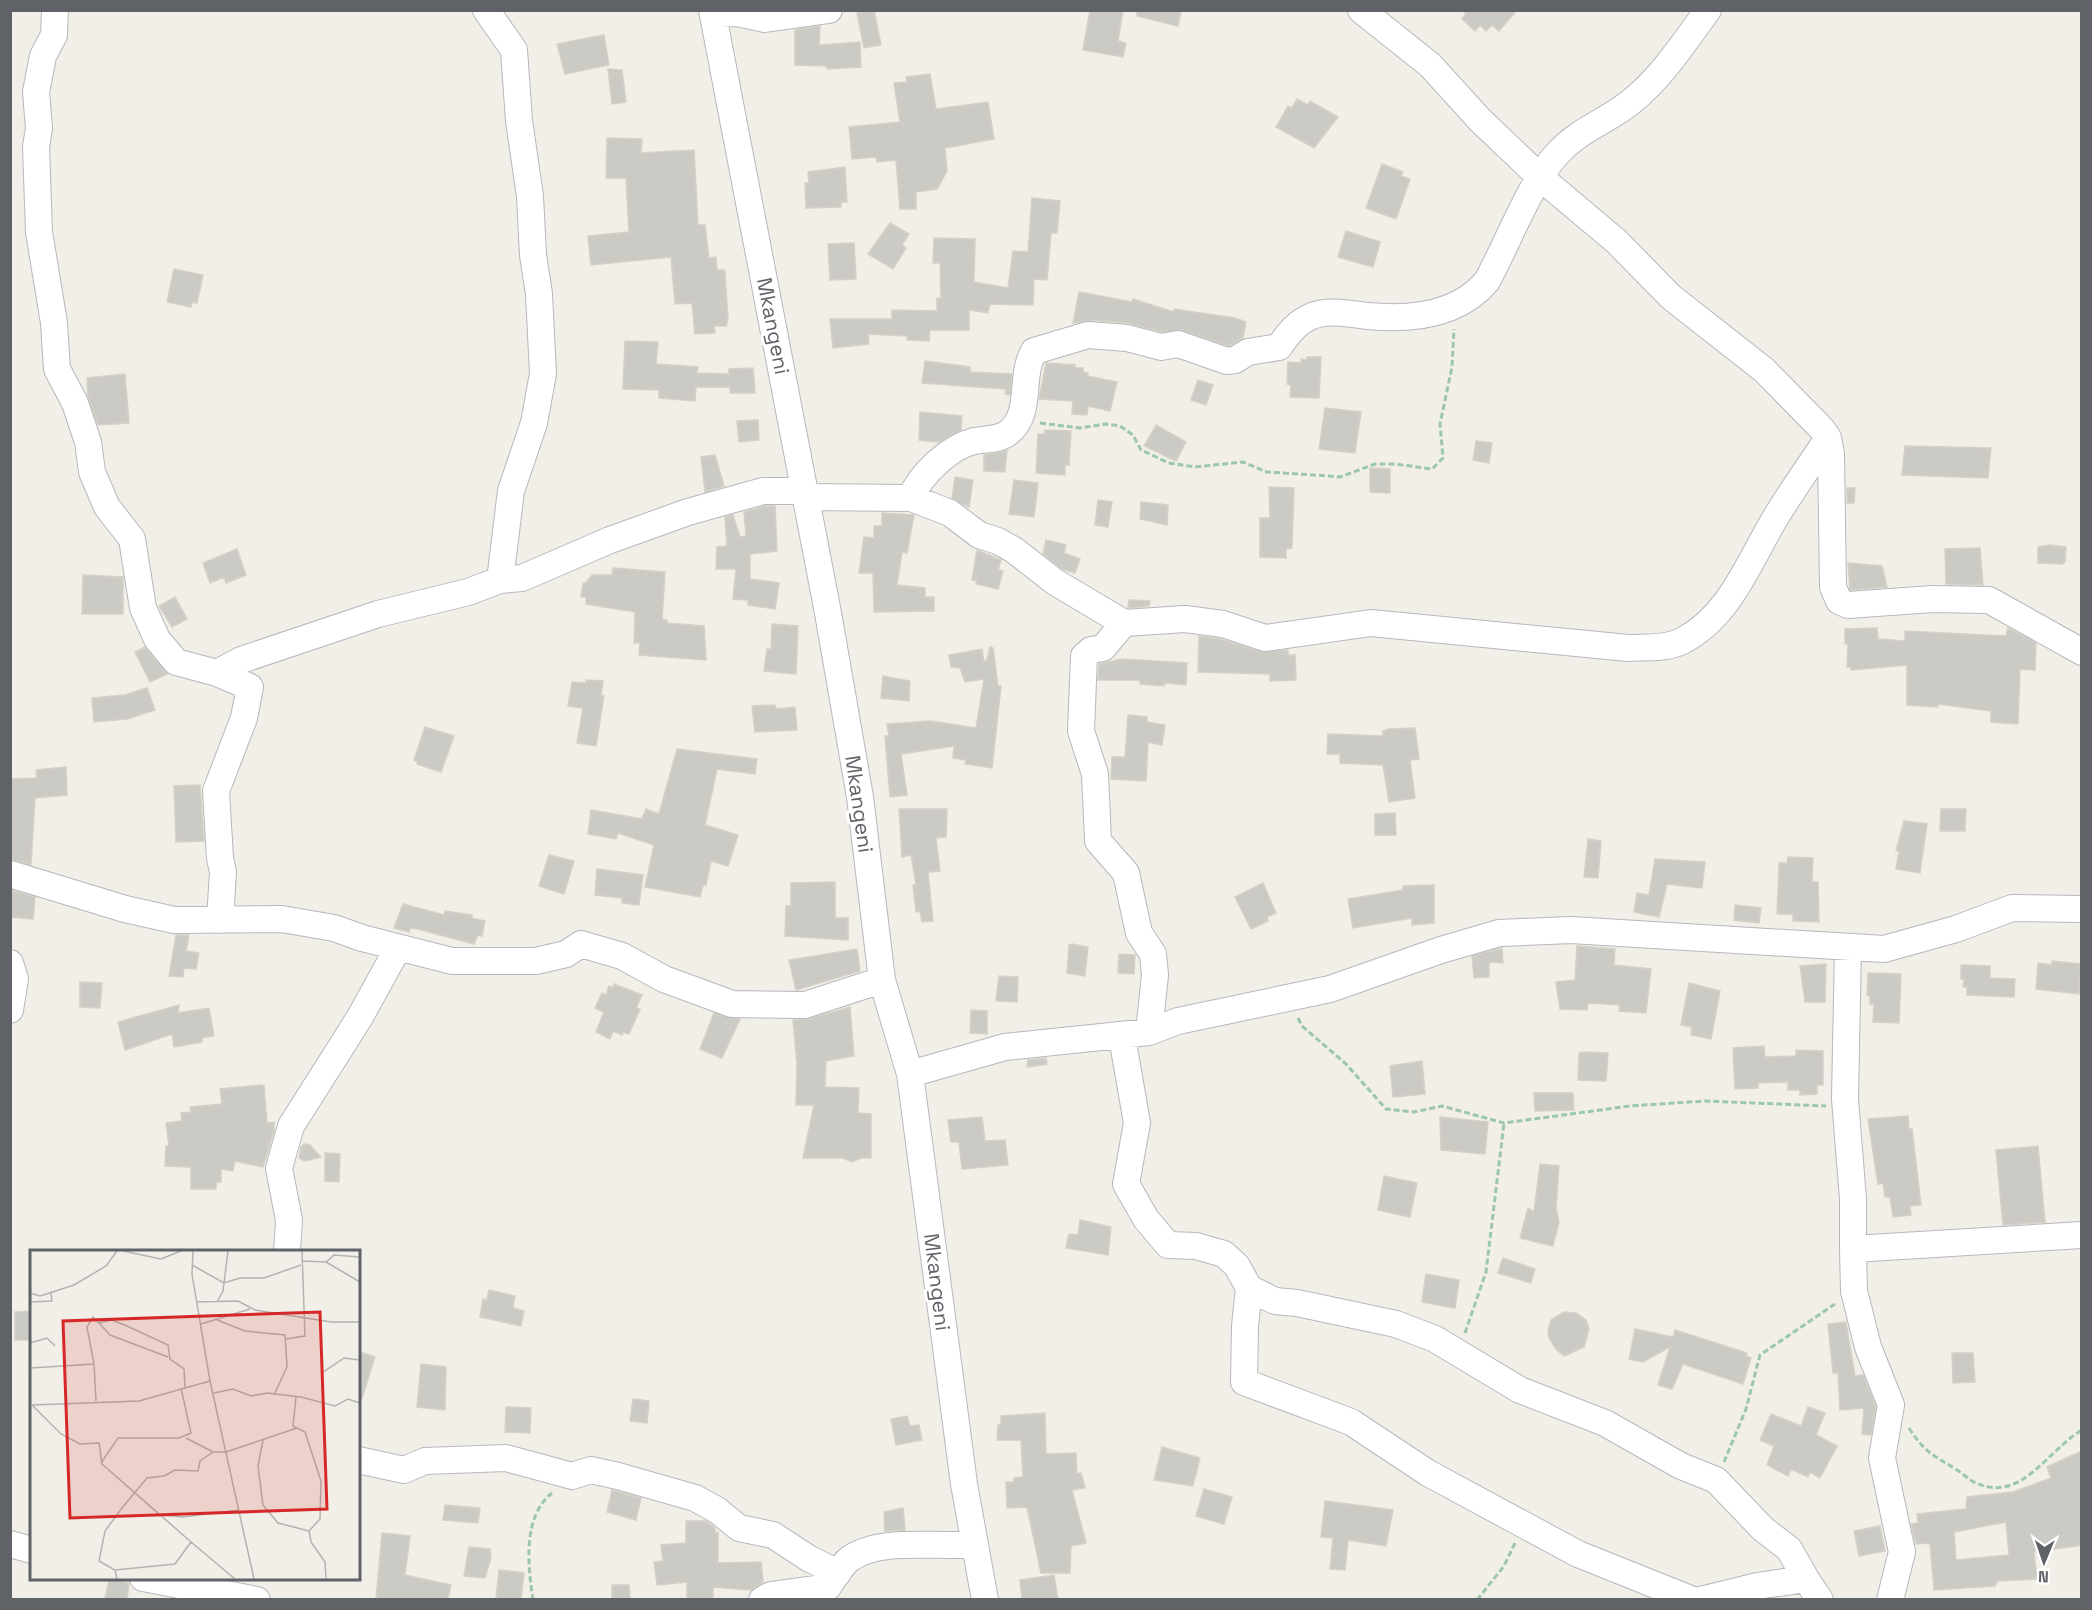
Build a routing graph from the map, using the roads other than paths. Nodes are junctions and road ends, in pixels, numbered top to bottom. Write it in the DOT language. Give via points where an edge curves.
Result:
graph roads {
  1 [pos="55,10"];
  2 [pos="486,10"];
  3 [pos="829,10"];
  4 [pos="1361,10"];
  5 [pos="1708,10"];
  6 [pos="713,12"];
  7 [pos="1541,178"];
  8 [pos="1828,438"];
  9 [pos="805,494"];
  10 [pos="912,498"];
  11 [pos="500,580"];
  12 [pos="1124,623"];
  13 [pos="2082,652"];
  14 [pos="217,673"];
  15 [pos="10,874"];
  16 [pos="2082,909"];
  17 [pos="220,920"];
  18 [pos="1848,947"];
  19 [pos="398,948"];
  20 [pos="10,963"];
  21 [pos="882,980"];
  22 [pos="10,1010"];
  23 [pos="1149,1032"];
  24 [pos="1122,1037"];
  25 [pos="910,1074"];
  26 [pos="2082,1235"];
  27 [pos="1853,1249"];
  28 [pos="287,1250"];
  29 [pos="1249,1288"];
  30 [pos="360,1460"];
  31 [pos="10,1544"];
  32 [pos="975,1544"];
  33 [pos="30,1549"];
  34 [pos="838,1573"];
  35 [pos="141,1580"];
  36 [pos="152,1580"];
  37 [pos="1813,1589"];
  38 [pos="136,1599"];
  39 [pos="257,1599"];
  40 [pos="762,1599"];
  41 [pos="985,1599"];
  42 [pos="1693,1599"];
  43 [pos="1700,1599"];
  44 [pos="1890,1599"];
  1 -- 14 [label="street" via="54,36 44,56 36,92 36,147 39,232 54,322 57,369 75,403 88,442 92,472 107,507 132,539 143,608 157,639 176,662"];
  2 -- 11 [label="street" via="514,50 539,294 543,374 534,423 511,491"];
  3 -- 6 [label="street" via="765,20"];
  4 -- 7 [label="street" via="1431,65 1480,120"];
  5 -- 7 [label="street" via="1665,68 1632,102 1583,130 1557,154"];
  6 -- 9 [label="street, Mkangeni"];
  7 -- 8 [label="street" via="1616,241 1671,297 1764,370"];
  7 -- 10 [label="street" via="1487,281 1455,308 1399,318 1343,313 1313,315 1293,328 1279,347 1248,352 1227,361 1178,344 1161,347 1127,338 1088,335 1034,351 1027,365 1025,407 1015,427 1008,434 954,448 916,485"];
  8 -- 12 [label="street" via="1725,605 1681,642 1628,648 1371,623 1265,638 1223,624 1185,619"];
  8 -- 13 [label="street" via="1833,587 1839,601 1848,605 1989,600"];
  9 -- 10 [label="street"];
  9 -- 11 [label="street" via="763,491 687,512 522,578"];
  9 -- 21 [label="street, Mkangeni" via="860,797"];
  10 -- 12 [label="street" via="950,513 979,535 1014,550 1055,582"];
  11 -- 14 [label="street" via="378,614 240,660"];
  12 -- 23 [label="street" via="1103,648 1090,650 1084,656 1081,731 1095,774 1098,841 1126,873 1139,933 1153,954 1155,975"];
  14 -- 17 [label="street" via="250,687 244,718 216,791 223,872"];
  15 -- 17 [label="street" via="174,920"];
  16 -- 18 [label="street" via="2012,908 1884,949"];
  17 -- 19 [label="street" via="282,919 334,928"];
  18 -- 23 [label="street" via="1571,930 1499,933 1330,989 1178,1021"];
  18 -- 27 [label="street" via="1845,1104"];
  19 -- 21 [label="street" via="452,961 536,961 566,954 581,944 622,956 664,979 732,1004 806,1005"];
  19 -- 28 [label="street" via="291,1126 279,1168 289,1220"];
  20 -- 22 [label="street" via="15,979"];
  21 -- 25 [label="street, Mkangeni"];
  23 -- 24 [label="street"];
  24 -- 25 [label="street" via="1005,1047"];
  24 -- 29 [label="street" via="1137,1123 1126,1184 1146,1219 1168,1245 1196,1246 1224,1254 1237,1266"];
  25 -- 32 [label="street, Mkangeni"];
  26 -- 27 [label="street"];
  27 -- 44 [label="street" via="1854,1292 1868,1347 1892,1405 1882,1458 1902,1552"];
  29 -- 37 [label="street" via="1275,1301 1396,1324 1435,1339 1520,1390 1605,1423 1681,1466 1716,1480 1789,1549"];
  29 -- 42 [label="street" via="1244,1382 1351,1422 1428,1473 1578,1554"];
  30 -- 34 [label="street" via="404,1470 425,1461 507,1458 572,1476 591,1470 695,1498 739,1528 773,1534"];
  31 -- 33 [label="street"];
  32 -- 34 [label="street" via="872,1548 850,1558"];
  32 -- 41 [label="street, Mkangeni"];
  34 -- 40 [label="street" via="828,1587"];
  35 -- 38 [label="street"];
  36 -- 39 [label="street"];
  37 -- 43 [label="street" via="1757,1586"];
}
